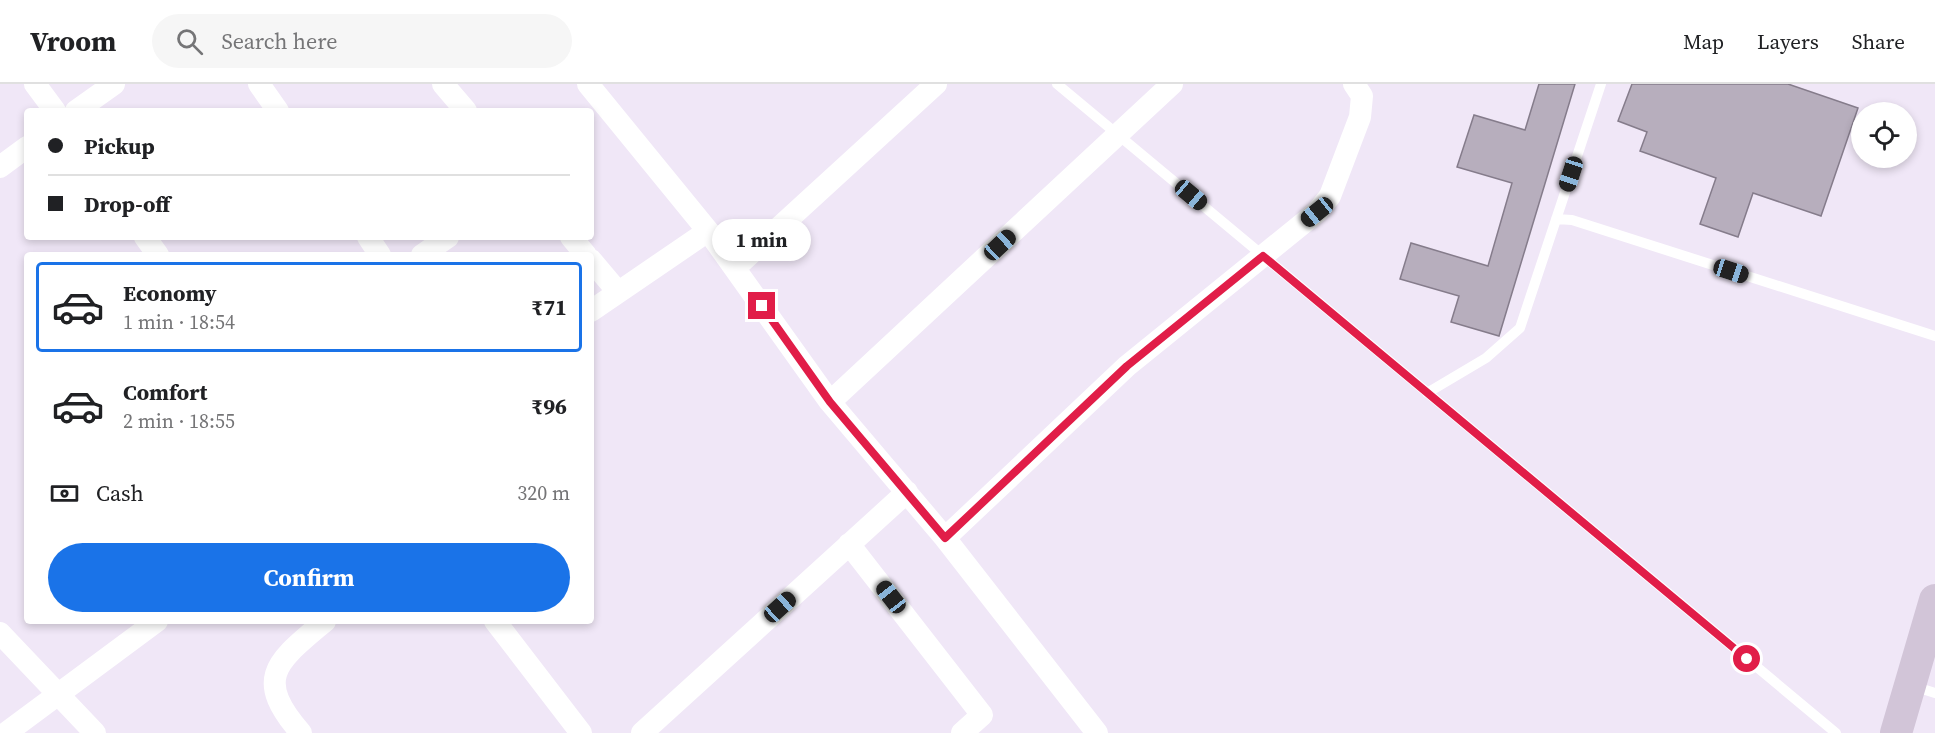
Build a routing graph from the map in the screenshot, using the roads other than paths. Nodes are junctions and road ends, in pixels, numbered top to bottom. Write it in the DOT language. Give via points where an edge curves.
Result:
graph roads {
  1 [pos="35,84"];
  2 [pos="114,84"];
  3 [pos="259,84"];
  4 [pos="443,84"];
  5 [pos="588,84"];
  6 [pos="936,84"];
  7 [pos="1057,84"];
  8 [pos="1172,84"];
  9 [pos="1354,84"];
  10 [pos="1601,84"];
  11 [pos="53,108"];
  12 [pos="80,108"];
  13 [pos="276,108"];
  14 [pos="463,108"];
  15 [pos="1118,135"];
  16 [pos="24,149"];
  17 [pos="0,167"];
  18 [pos="1556,219"];
  19 [pos="708,231"];
  20 [pos="444,240"];
  21 [pos="574,240"];
  22 [pos="426,252"];
  23 [pos="584,252"];
  24 [pos="1263,256"];
  25 [pos="594,264"];
  26 [pos="735,268"];
  27 [pos="618,292"];
  28 [pos="594,309"];
  29 [pos="1935,336"];
  30 [pos="1427,393"];
  31 [pos="830,402"];
  32 [pos="907,492"];
  33 [pos="945,538"];
  34 [pos="849,544"];
  35 [pos="1935,600"];
  36 [pos="153,624"];
  37 [pos="321,624"];
  38 [pos="497,624"];
  39 [pos="0,633"];
  40 [pos="1922,689"];
  41 [pos="58,693"];
  42 [pos="6,733"];
  43 [pos="95,733"];
  44 [pos="301,733"];
  45 [pos="581,733"];
  46 [pos="642,733"];
  47 [pos="962,733"];
  48 [pos="1097,733"];
  49 [pos="1836,733"];
  50 [pos="1896,733"];
  1 -- 11 [label="street"];
  2 -- 12 [label="street"];
  3 -- 13 [label="street"];
  4 -- 14 [label="street"];
  5 -- 19 [label="street"];
  6 -- 26 [label="street"];
  7 -- 15 [label="lane"];
  8 -- 15 [label="street"];
  9 -- 24 [label="street" via="1362,96 1360,117 1330,196 1317,212"];
  10 -- 18 [label="lane"];
  15 -- 24 [label="lane"];
  15 -- 31 [label="street"];
  16 -- 17 [label="street"];
  18 -- 29 [label="lane" via="1572,220"];
  18 -- 30 [label="lane" via="1520,328 1486,358"];
  19 -- 26 [label="street"];
  19 -- 27 [label="street"];
  20 -- 22 [label="street"];
  21 -- 23 [label="street"];
  24 -- 30 [label="lane"];
  24 -- 33 [label="street" via="1127,366"];
  25 -- 27 [label="street"];
  26 -- 31 [label="street"];
  27 -- 28 [label="street"];
  30 -- 49 [label="lane"];
  31 -- 32 [label="street"];
  32 -- 33 [label="street"];
  32 -- 34 [label="street"];
  33 -- 48 [label="street"];
  34 -- 46 [label="street"];
  34 -- 47 [label="street" via="982,715"];
  35 -- 40 [label="main road"];
  36 -- 41 [label="street"];
  37 -- 44 [label="street" via="284,656 275,673 275,693 284,714"];
  38 -- 45 [label="street"];
  39 -- 41 [label="street"];
  40 -- 50 [label="main road"];
  41 -- 42 [label="street"];
  41 -- 43 [label="street"];
}
